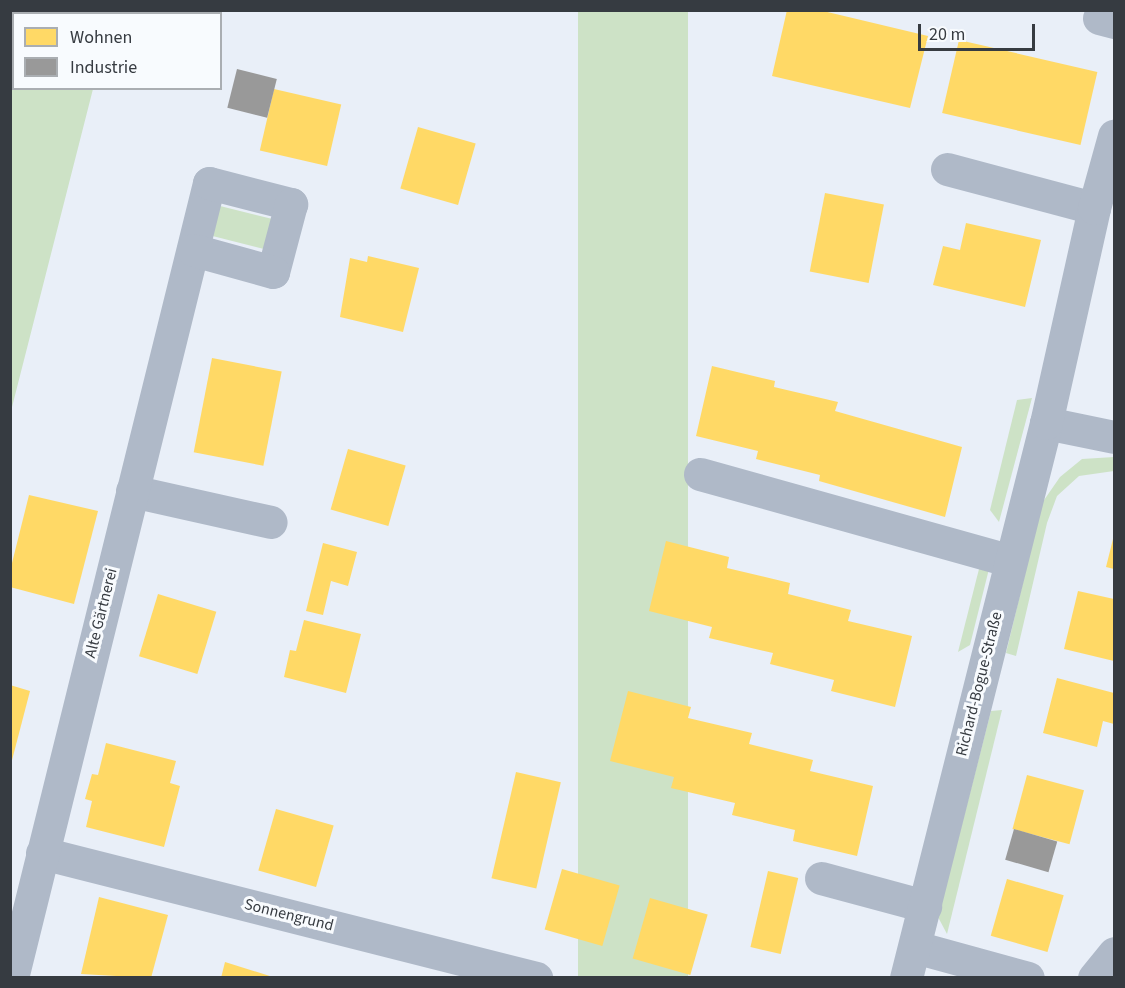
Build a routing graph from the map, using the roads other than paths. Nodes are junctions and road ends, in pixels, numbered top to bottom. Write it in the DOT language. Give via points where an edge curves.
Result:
graph roads {
  1 [pos="1114,136"];
  2 [pos="947,169"];
  3 [pos="1094,208"];
  4 [pos="193,250"];
  5 [pos="1046,423"];
  6 [pos="1114,437"];
  7 [pos="700,474"];
  8 [pos="132,491"];
  9 [pos="271,522"];
  10 [pos="1009,560"];
  11 [pos="42,853"];
  12 [pos="821,878"];
  13 [pos="925,906"];
  14 [pos="1114,953"];
  15 [pos="910,962"];
  16 [pos="12,978"];
  17 [pos="536,978"];
  18 [pos="1028,978"];
  19 [pos="1094,978"];
  1 -- 3 [label="street, Richard-Bogue-Straße"];
  2 -- 3 [label="street"];
  3 -- 5 [label="street, Richard-Bogue-Straße"];
  4 -- 8 [label="street, Alte Gärtnerei"];
  5 -- 6 [label="street"];
  5 -- 10 [label="street, Richard-Bogue-Straße"];
  7 -- 10 [label="street"];
  8 -- 9 [label="street"];
  8 -- 11 [label="street, Alte Gärtnerei"];
  10 -- 13 [label="street, Richard-Bogue-Straße"];
  11 -- 16 [label="street, Alte Gärtnerei"];
  11 -- 17 [label="street, Sonnengrund"];
  12 -- 13 [label="street"];
  13 -- 15 [label="street, Richard-Bogue-Straße"];
  14 -- 19 [label="street"];
  15 -- 18 [label="street, Richard-Bogue-Straße"];
}
